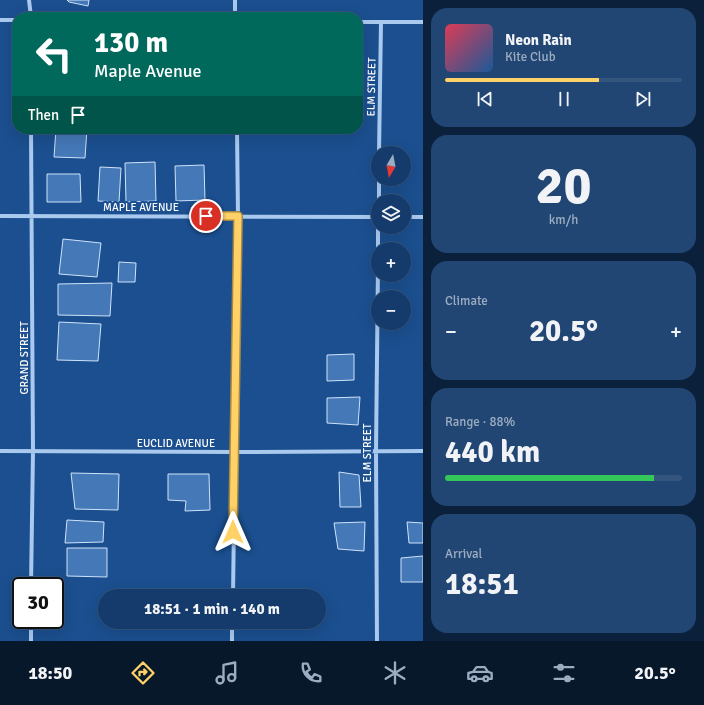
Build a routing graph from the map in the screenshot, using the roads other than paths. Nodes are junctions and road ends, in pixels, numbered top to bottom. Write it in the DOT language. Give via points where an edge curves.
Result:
graph roads {
  1 [pos="29,0"];
  2 [pos="235,0"];
  3 [pos="30,12"];
  4 [pos="235,12"];
  5 [pos="0,20"];
  6 [pos="12,20"];
  7 [pos="363,22"];
  8 [pos="381,22"];
  9 [pos="423,22"];
  10 [pos="31,134"];
  11 [pos="237,134"];
  12 [pos="379,146"];
  13 [pos="0,216"];
  14 [pos="238,216"];
  15 [pos="31,217"];
  16 [pos="371,217"];
  17 [pos="411,217"];
  18 [pos="423,218"];
  19 [pos="378,282"];
  20 [pos="0,451"];
  21 [pos="33,451"];
  22 [pos="376,451"];
  23 [pos="423,451"];
  24 [pos="234,452"];
  25 [pos="31,577"];
  26 [pos="233,589"];
  27 [pos="31,629"];
  28 [pos="232,629"];
  29 [pos="30,641"];
  30 [pos="232,641"];
  31 [pos="377,641"];
  1 -- 3 [label="street"];
  2 -- 4 [label="street"];
  5 -- 6 [label="street"];
  7 -- 8 [label="street"];
  8 -- 9 [label="street"];
  8 -- 12 [label="street, ELM STREET"];
  10 -- 15 [label="street, GRAND STREET"];
  11 -- 14 [label="street"];
  13 -- 15 [label="street, MAPLE AVENUE"];
  14 -- 15 [label="street, MAPLE AVENUE"];
  14 -- 16 [label="street, MAPLE AVENUE"];
  14 -- 24 [label="street"];
  15 -- 21 [label="street, GRAND STREET"];
  17 -- 18 [label="street"];
  19 -- 22 [label="street, ELM STREET"];
  20 -- 21 [label="street, EUCLID AVENUE"];
  21 -- 24 [label="street, EUCLID AVENUE"];
  21 -- 25 [label="street, GRAND STREET"];
  22 -- 23 [label="street, EUCLID AVENUE"];
  22 -- 24 [label="street, EUCLID AVENUE"];
  22 -- 31 [label="street, ELM STREET"];
  24 -- 26 [label="street"];
  27 -- 29 [label="street"];
  28 -- 30 [label="street"];
}
